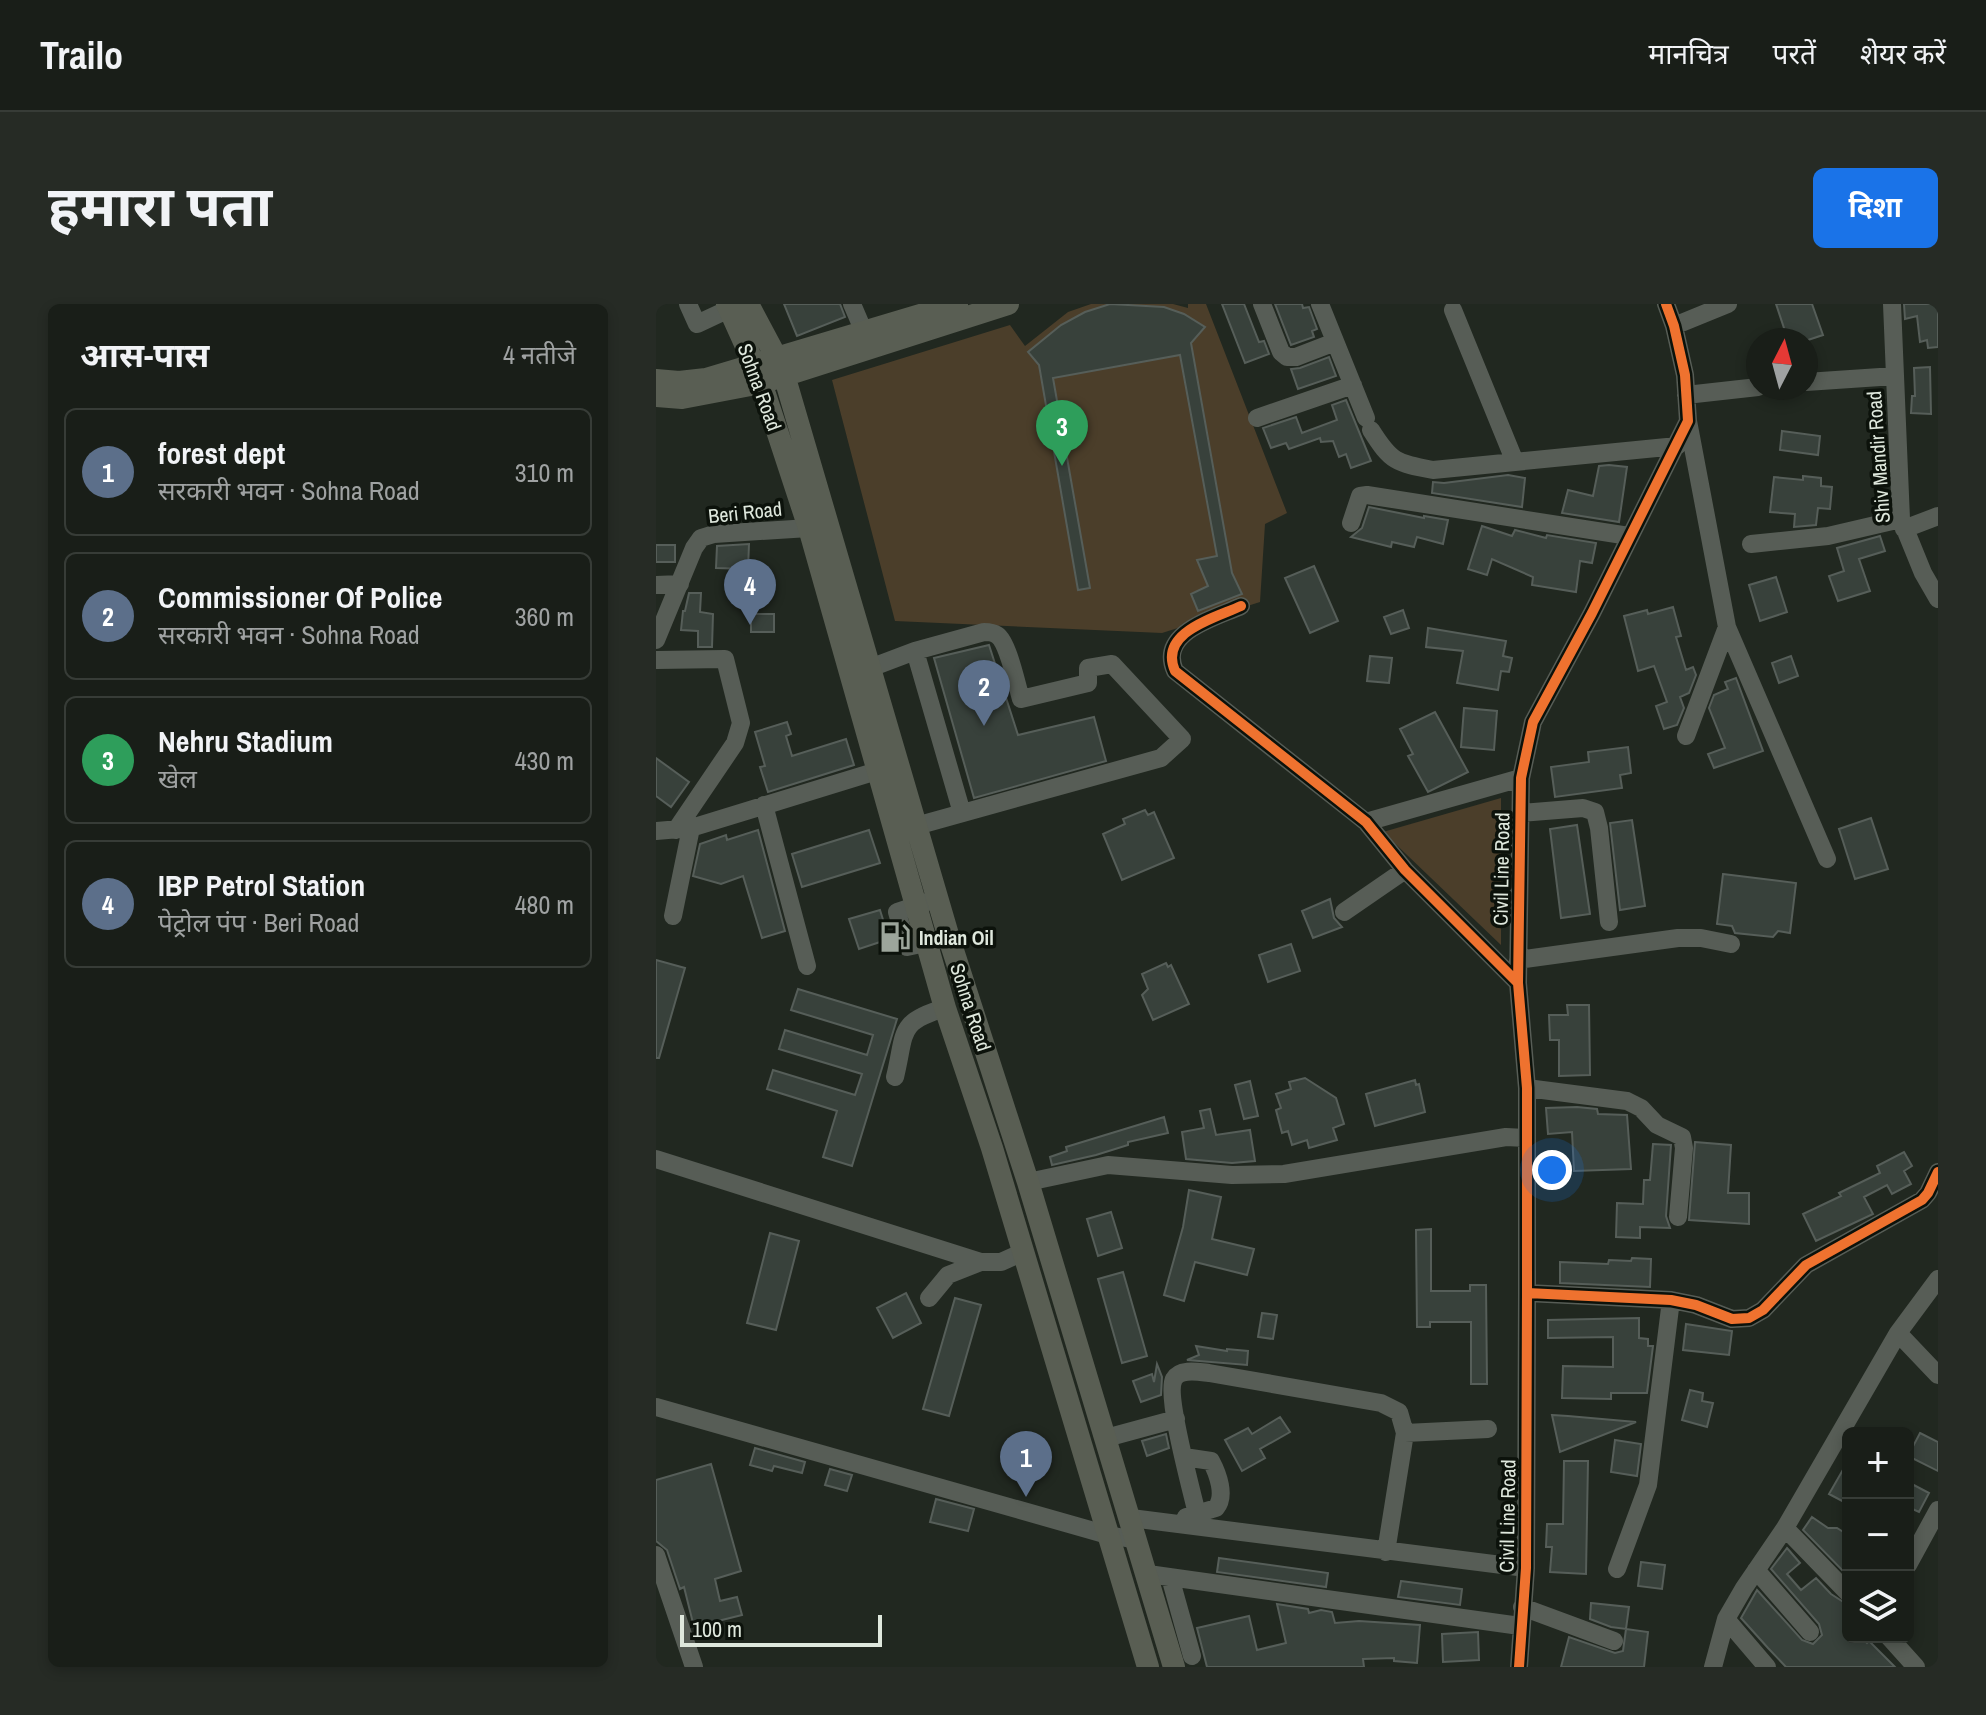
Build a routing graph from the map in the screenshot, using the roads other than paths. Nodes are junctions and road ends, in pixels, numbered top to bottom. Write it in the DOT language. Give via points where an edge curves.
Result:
graph roads {
  1 [pos="688,304"];
  2 [pos="852,304"];
  3 [pos="957,304"];
  4 [pos="1008,304"];
  5 [pos="1262,304"];
  6 [pos="1320,304"];
  7 [pos="1728,304"];
  8 [pos="1892,304"];
  9 [pos="735,306"];
  10 [pos="920,309"];
  11 [pos="1453,310"];
  12 [pos="1672,311"];
  13 [pos="864,332"];
  14 [pos="1335,342"];
  15 [pos="769,371"];
  16 [pos="1895,376"];
  17 [pos="656,380"];
  18 [pos="1818,381"];
  19 [pos="1353,385"];
  20 [pos="1746,388"];
  21 [pos="1686,395"];
  22 [pos="656,396"];
  23 [pos="1257,418"];
  24 [pos="1688,421"];
  25 [pos="1677,446"];
  26 [pos="1515,462"];
  27 [pos="1938,516"];
  28 [pos="1351,523"];
  29 [pos="1903,524"];
  30 [pos="809,528"];
  31 [pos="1629,536"];
  32 [pos="1751,544"];
  33 [pos="680,584"];
  34 [pos="656,585"];
  35 [pos="1938,599"];
  36 [pos="1241,606"];
  37 [pos="1727,627"];
  38 [pos="656,640"];
  39 [pos="915,651"];
  40 [pos="656,660"];
  41 [pos="860,671"];
  42 [pos="1686,736"];
  43 [pos="877,771"];
  44 [pos="1521,778"];
  45 [pos="764,805"];
  46 [pos="962,813"];
  47 [pos="1520,813"];
  48 [pos="1366,822"];
  49 [pos="916,826"];
  50 [pos="684,829"];
  51 [pos="656,831"];
  52 [pos="1827,859"];
  53 [pos="1405,870"];
  54 [pos="927,902"];
  55 [pos="1344,912"];
  56 [pos="673,916"];
  57 [pos="1609,922"];
  58 [pos="939,940"];
  59 [pos="1731,944"];
  60 [pos="1518,960"];
  61 [pos="807,966"];
  62 [pos="1518,983"];
  63 [pos="945,1008"];
  64 [pos="895,1077"];
  65 [pos="1527,1088"];
  66 [pos="1526,1138"];
  67 [pos="656,1159"];
  68 [pos="1938,1172"];
  69 [pos="1028,1182"];
  70 [pos="1678,1217"];
  71 [pos="1023,1252"];
  72 [pos="981,1262"];
  73 [pos="1938,1279"];
  74 [pos="1527,1293"];
  75 [pos="929,1298"];
  76 [pos="1671,1300"];
  77 [pos="1898,1333"];
  78 [pos="1938,1375"];
  79 [pos="656,1407"];
  80 [pos="1176,1419"];
  81 [pos="1488,1429"];
  82 [pos="1405,1433"];
  83 [pos="1106,1438"];
  84 [pos="1184,1457"];
  85 [pos="1938,1510"];
  86 [pos="1197,1514"];
  87 [pos="1168,1523"];
  88 [pos="1785,1528"];
  89 [pos="1134,1529"];
  90 [pos="1108,1535"];
  91 [pos="1933,1537"];
  92 [pos="1386,1552"];
  93 [pos="656,1555"];
  94 [pos="1914,1558"];
  95 [pos="1526,1568"];
  96 [pos="1617,1569"];
  97 [pos="1756,1570"];
  98 [pos="1159,1576"];
  99 [pos="1842,1587"];
  100 [pos="1522,1607"];
  101 [pos="1726,1619"];
  102 [pos="1520,1626"];
  103 [pos="1810,1632"];
  104 [pos="1614,1641"];
  105 [pos="1894,1643"];
  106 [pos="1183,1662"];
  107 [pos="694,1667"];
  108 [pos="1148,1667"];
  109 [pos="1519,1667"];
  110 [pos="1713,1667"];
  111 [pos="1767,1667"];
  112 [pos="1916,1667"];
  1 -- 9 [label="street" via="697,324"];
  2 -- 13 [label="street"];
  3 -- 10 [label="main road"];
  4 -- 15 [label="main road"];
  5 -- 14 [label="street" via="1287,357"];
  6 -- 14 [label="street"];
  7 -- 12 [label="street"];
  8 -- 16 [label="street, Shiv Mandir Road"];
  9 -- 15 [label="main road, Sohna Road"];
  10 -- 13 [label="main road"];
  11 -- 26 [label="street"];
  12 -- 21 [label="street, Civil Line Road"];
  13 -- 15 [label="main road"];
  14 -- 19 [label="street"];
  15 -- 17 [label="main road"];
  15 -- 22 [label="main road" via="682,398"];
  15 -- 30 [label="main road, Sohna Road"];
  15 -- 41 [label="main road, Sohna Road"];
  16 -- 18 [label="street"];
  16 -- 29 [label="street, Shiv Mandir Road"];
  19 -- 23 [label="street"];
  19 -- 26 [label="street" via="1368,424 1396,461 1433,470"];
  20 -- 21 [label="street"];
  21 -- 24 [label="street, Civil Line Road"];
  24 -- 25 [label="street, Civil Line Road"];
  24 -- 37 [label="street"];
  25 -- 26 [label="street"];
  25 -- 31 [label="street, Civil Line Road"];
  27 -- 29 [label="street"];
  28 -- 31 [label="street" via="1360,496 1367,495"];
  29 -- 32 [label="street"];
  29 -- 35 [label="street, Shiv Mandir Road"];
  30 -- 33 [label="street, Beri Road" via="706,535 694,548"];
  30 -- 41 [label="main road, Sohna Road"];
  31 -- 44 [label="street, Civil Line Road" via="1533,722"];
  33 -- 34 [label="street"];
  33 -- 38 [label="street, Beri Road"];
  36 -- 48 [label="street" via="1186,631 1173,654 1175,671"];
  37 -- 42 [label="street"];
  37 -- 52 [label="street"];
  39 -- 41 [label="street"];
  39 -- 46 [label="street"];
  39 -- 46 [label="street" via="984,632 996,634 1021,699 1088,683 1088,668 1112,664 1182,739 1161,758"];
  40 -- 50 [label="street" via="725,659 741,723 735,743"];
  41 -- 43 [label="main road, Sohna Road"];
  41 -- 49 [label="main road, Sohna Road"];
  43 -- 45 [label="street"];
  43 -- 54 [label="main road, Sohna Road"];
  44 -- 47 [label="street, Civil Line Road"];
  44 -- 48 [label="street"];
  45 -- 50 [label="street"];
  45 -- 61 [label="street"];
  46 -- 49 [label="street"];
  47 -- 57 [label="street" via="1583,808 1595,812"];
  47 -- 60 [label="street, Civil Line Road"];
  48 -- 53 [label="street"];
  49 -- 54 [label="main road, Sohna Road"];
  50 -- 51 [label="street"];
  50 -- 56 [label="street"];
  53 -- 55 [label="street"];
  53 -- 62 [label="street"];
  54 -- 58 [label="main road, Sohna Road"];
  54 -- 58 [label="street" via="897,912 907,947"];
  58 -- 63 [label="main road, Sohna Road"];
  58 -- 69 [label="main road, Sohna Road"];
  59 -- 60 [label="street" via="1678,938"];
  60 -- 62 [label="street, Civil Line Road"];
  62 -- 65 [label="street, Civil Line Road"];
  63 -- 64 [label="street" via="907,1025"];
  63 -- 71 [label="main road, Sohna Road"];
  65 -- 66 [label="street, Civil Line Road"];
  65 -- 70 [label="street" via="1627,1101 1682,1137"];
  66 -- 69 [label="street" via="1284,1174 1108,1165"];
  66 -- 74 [label="street, Civil Line Road"];
  67 -- 72 [label="street"];
  68 -- 76 [label="street" via="1922,1200 1806,1265 1749,1318 1732,1319"];
  69 -- 83 [label="main road, Sohna Road"];
  71 -- 72 [label="street" via="1001,1262"];
  71 -- 90 [label="main road, Sohna Road"];
  72 -- 75 [label="street" via="948,1275"];
  73 -- 77 [label="street"];
  74 -- 76 [label="street"];
  74 -- 95 [label="street, Civil Line Road"];
  76 -- 96 [label="street" via="1648,1485"];
  77 -- 78 [label="street"];
  77 -- 88 [label="street"];
  79 -- 90 [label="street"];
  80 -- 82 [label="street" via="1172,1380 1187,1371 1381,1403 1399,1412"];
  80 -- 83 [label="street"];
  80 -- 84 [label="street"];
  81 -- 82 [label="street"];
  82 -- 92 [label="street"];
  83 -- 89 [label="main road, Sohna Road"];
  84 -- 86 [label="street"];
  84 -- 86 [label="street" via="1211,1461 1220,1488 1220,1504"];
  85 -- 91 [label="street"];
  86 -- 87 [label="street"];
  87 -- 89 [label="street"];
  87 -- 92 [label="street"];
  88 -- 97 [label="street"];
  88 -- 99 [label="street"];
  89 -- 90 [label="street"];
  89 -- 98 [label="main road, Sohna Road"];
  90 -- 108 [label="main road, Sohna Road"];
  91 -- 94 [label="street"];
  92 -- 95 [label="street"];
  93 -- 107 [label="street"];
  95 -- 100 [label="street, Civil Line Road"];
  97 -- 101 [label="street"];
  97 -- 103 [label="street"];
  98 -- 102 [label="street"];
  98 -- 106 [label="main road, Sohna Road"];
  100 -- 102 [label="street, Civil Line Road"];
  100 -- 104 [label="street"];
  101 -- 110 [label="street"];
  101 -- 111 [label="street"];
  102 -- 109 [label="street, Civil Line Road"];
  105 -- 112 [label="street"];
}
